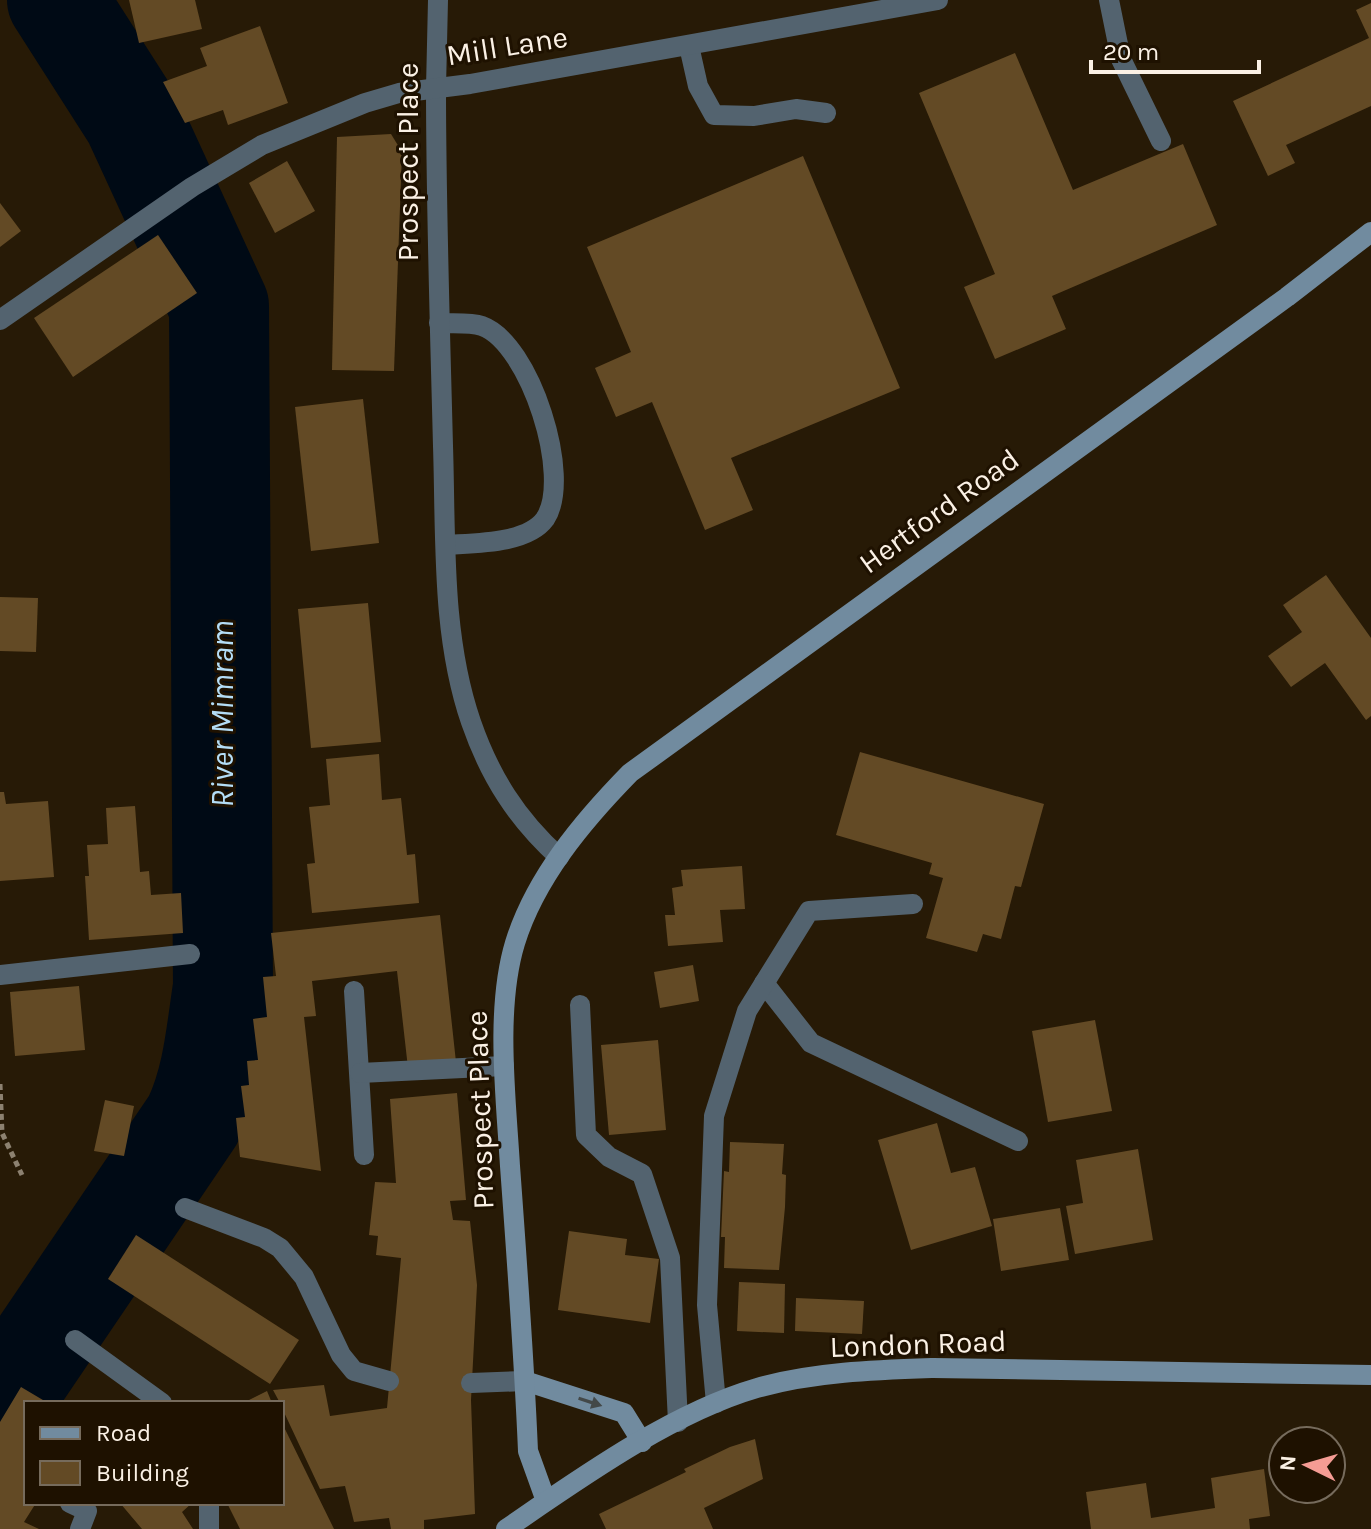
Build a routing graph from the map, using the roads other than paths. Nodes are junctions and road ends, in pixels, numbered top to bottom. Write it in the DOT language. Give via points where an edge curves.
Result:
graph roads {
  1 [pos="438,0"];
  2 [pos="938,0"];
  3 [pos="1109,0"];
  4 [pos="689,46"];
  5 [pos="436,88"];
  6 [pos="826,113"];
  7 [pos="1161,141"];
  8 [pos="1371,232"];
  9 [pos="0,320"];
  10 [pos="439,323"];
  11 [pos="446,545"];
  12 [pos="559,857"];
  13 [pos="913,904"];
  14 [pos="190,954"];
  15 [pos="0,975"];
  16 [pos="764,983"];
  17 [pos="354,991"];
  18 [pos="580,1005"];
  19 [pos="504,1066"];
  20 [pos="360,1073"];
  21 [pos="1018,1141"];
  22 [pos="364,1155"];
  23 [pos="185,1208"];
  24 [pos="75,1340"];
  25 [pos="1371,1375"];
  26 [pos="389,1381"];
  27 [pos="525,1381"];
  28 [pos="471,1383"];
  29 [pos="159,1401"];
  30 [pos="716,1403"];
  31 [pos="678,1422"];
  32 [pos="642,1442"];
  33 [pos="546,1501"];
  34 [pos="74,1505"];
  35 [pos="209,1505"];
  36 [pos="80,1529"];
  37 [pos="209,1529"];
  38 [pos="506,1529"];
  1 -- 5 [label="street, Prospect Place"];
  2 -- 4 [label="street, Mill Lane"];
  3 -- 7 [label="street" via="1121,59"];
  4 -- 5 [label="street, Mill Lane"];
  4 -- 6 [label="street" via="698,86 714,115 796,109"];
  5 -- 9 [label="street, Mill Lane" via="365,103 262,145"];
  5 -- 10 [label="street, Prospect Place"];
  8 -- 12 [label="street, Hertford Road" via="630,773"];
  10 -- 11 [label="street, Prospect Place"];
  10 -- 11 [label="street" via="482,326 519,361 548,435 554,470 553,497 544,520 512,540"];
  11 -- 12 [label="street, Prospect Place" via="453,652 471,722 497,783 533,833"];
  12 -- 19 [label="street, Prospect Place" via="531,900 514,945"];
  13 -- 16 [label="street" via="809,911"];
  14 -- 15 [label="street"];
  16 -- 21 [label="street" via="811,1043"];
  16 -- 30 [label="street" via="747,1011 714,1116 707,1305"];
  17 -- 20 [label="street"];
  18 -- 31 [label="street" via="586,1135 609,1157 642,1174 670,1258"];
  19 -- 20 [label="street"];
  19 -- 27 [label="street, Prospect Place"];
  20 -- 22 [label="street"];
  23 -- 26 [label="street" via="280,1248 304,1277 354,1371"];
  24 -- 29 [label="street"];
  25 -- 30 [label="street, London Road" via="933,1368 814,1377"];
  27 -- 28 [label="street"];
  27 -- 32 [label="street, one-way" via="624,1413"];
  27 -- 33 [label="street, Prospect Place" via="528,1451"];
  30 -- 31 [label="street, London Road"];
  31 -- 32 [label="street, London Road"];
  32 -- 33 [label="street, London Road"];
  33 -- 38 [label="street, London Road"];
  34 -- 36 [label="street" via="87,1511"];
  35 -- 37 [label="street"];
}
